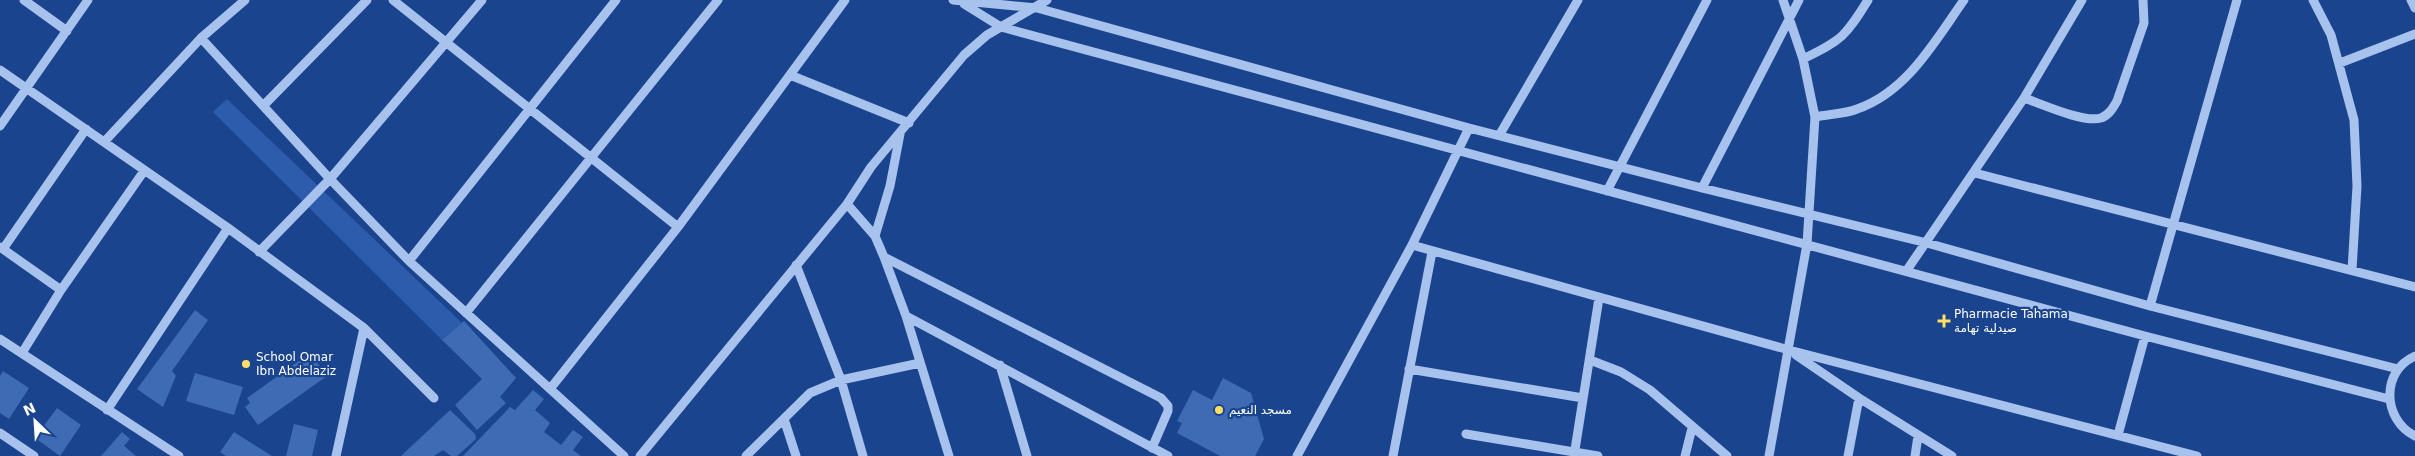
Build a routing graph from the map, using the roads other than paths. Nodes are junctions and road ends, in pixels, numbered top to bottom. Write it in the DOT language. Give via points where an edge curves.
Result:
graph roads {
  1 [pos="24,0"];
  2 [pos="88,0"];
  3 [pos="245,0"];
  4 [pos="367,0"];
  5 [pos="393,0"];
  6 [pos="482,0"];
  7 [pos="616,0"];
  8 [pos="718,0"];
  9 [pos="845,0"];
  10 [pos="1048,0"];
  11 [pos="1578,0"];
  12 [pos="1707,0"];
  13 [pos="1784,0"];
  14 [pos="1799,0"];
  15 [pos="1868,0"];
  16 [pos="1964,0"];
  17 [pos="2082,0"];
  18 [pos="2143,0"];
  19 [pos="2237,0"];
  20 [pos="2313,0"];
  21 [pos="2411,0"];
  22 [pos="958,1"];
  23 [pos="1037,8"];
  24 [pos="2415,8"];
  25 [pos="1790,17"];
  26 [pos="1001,27"];
  27 [pos="67,31"];
  28 [pos="2415,34"];
  29 [pos="201,38"];
  30 [pos="445,43"];
  31 [pos="1803,59"];
  32 [pos="2340,63"];
  33 [pos="0,70"];
  34 [pos="790,75"];
  35 [pos="27,88"];
  36 [pos="2024,98"];
  37 [pos="264,105"];
  38 [pos="529,109"];
  39 [pos="1816,117"];
  40 [pos="908,123"];
  41 [pos="0,126"];
  42 [pos="1469,128"];
  43 [pos="86,129"];
  44 [pos="900,134"];
  45 [pos="1500,134"];
  46 [pos="104,142"];
  47 [pos="1458,150"];
  48 [pos="591,158"];
  49 [pos="1618,167"];
  50 [pos="144,171"];
  51 [pos="1975,173"];
  52 [pos="330,179"];
  53 [pos="1702,188"];
  54 [pos="1607,191"];
  55 [pos="847,204"];
  56 [pos="1810,214"];
  57 [pos="2172,222"];
  58 [pos="678,227"];
  59 [pos="228,228"];
  60 [pos="875,236"];
  61 [pos="1927,243"];
  62 [pos="1807,244"];
  63 [pos="1412,245"];
  64 [pos="2,248"];
  65 [pos="260,252"];
  66 [pos="1432,252"];
  67 [pos="884,257"];
  68 [pos="409,261"];
  69 [pos="796,265"];
  70 [pos="1907,270"];
  71 [pos="2352,270"];
  72 [pos="2415,287"];
  73 [pos="61,290"];
  74 [pos="1599,298"];
  75 [pos="2150,306"];
  76 [pos="466,313"];
  77 [pos="906,316"];
  78 [pos="364,328"];
  79 [pos="2146,336"];
  80 [pos="0,339"];
  81 [pos="1789,350"];
  82 [pos="22,353"];
  83 [pos="2415,356"];
  84 [pos="1590,360"];
  85 [pos="920,362"];
  86 [pos="1000,365"];
  87 [pos="1409,369"];
  88 [pos="2398,369"];
  89 [pos="841,380"];
  90 [pos="550,389"];
  91 [pos="434,398"];
  92 [pos="1583,398"];
  93 [pos="1859,398"];
  94 [pos="2389,399"];
  95 [pos="107,410"];
  96 [pos="784,419"];
  97 [pos="1692,428"];
  98 [pos="0,433"];
  99 [pos="1466,434"];
  100 [pos="2118,435"];
  101 [pos="1918,436"];
  102 [pos="2415,436"];
  103 [pos="1152,448"];
  104 [pos="1575,454"];
  105 [pos="34,456"];
  106 [pos="179,456"];
  107 [pos="336,456"];
  108 [pos="624,456"];
  109 [pos="640,456"];
  110 [pos="746,456"];
  111 [pos="796,456"];
  112 [pos="864,456"];
  113 [pos="949,456"];
  114 [pos="1027,456"];
  115 [pos="1168,456"];
  116 [pos="1298,456"];
  117 [pos="1393,456"];
  118 [pos="1598,456"];
  119 [pos="1684,456"];
  120 [pos="1727,456"];
  121 [pos="1769,456"];
  122 [pos="1848,456"];
  123 [pos="1915,456"];
  124 [pos="1952,456"];
  125 [pos="2197,456"];
  1 -- 27 [label="street"];
  2 -- 27 [label="street"];
  3 -- 29 [label="street"];
  4 -- 37 [label="street"];
  5 -- 30 [label="street"];
  6 -- 30 [label="street"];
  7 -- 38 [label="street"];
  8 -- 48 [label="street"];
  9 -- 34 [label="street"];
  10 -- 23 [label="street"];
  11 -- 45 [label="street"];
  12 -- 49 [label="street"];
  13 -- 25 [label="street"];
  14 -- 25 [label="street"];
  15 -- 31 [label="street" via="1840,40"];
  16 -- 39 [label="street" via="1901,83 1856,110"];
  17 -- 36 [label="street"];
  18 -- 36 [label="street" via="2144,23 2111,111 2101,118 2090,119"];
  19 -- 57 [label="street"];
  20 -- 32 [label="street" via="2331,35"];
  21 -- 24 [label="street"];
  22 -- 23 [label="street"];
  22 -- 26 [label="street"];
  23 -- 26 [label="street"];
  23 -- 42 [label="street"];
  25 -- 31 [label="street"];
  25 -- 53 [label="street"];
  26 -- 40 [label="street" via="964,55"];
  26 -- 47 [label="street"];
  27 -- 35 [label="street"];
  28 -- 32 [label="street"];
  29 -- 37 [label="street"];
  29 -- 46 [label="street"];
  30 -- 38 [label="street"];
  30 -- 52 [label="street"];
  31 -- 39 [label="street"];
  32 -- 71 [label="street" via="2354,120 2357,186"];
  33 -- 35 [label="street"];
  34 -- 40 [label="street"];
  34 -- 58 [label="street"];
  35 -- 41 [label="street"];
  35 -- 43 [label="street"];
  36 -- 51 [label="street"];
  37 -- 52 [label="street"];
  38 -- 48 [label="street"];
  38 -- 68 [label="street"];
  39 -- 56 [label="street"];
  40 -- 44 [label="street"];
  42 -- 45 [label="street"];
  42 -- 47 [label="street"];
  43 -- 46 [label="street"];
  43 -- 64 [label="street"];
  44 -- 55 [label="street" via="871,167"];
  44 -- 60 [label="street" via="890,186"];
  45 -- 49 [label="street"];
  46 -- 50 [label="street"];
  47 -- 54 [label="street"];
  47 -- 63 [label="street"];
  48 -- 58 [label="street"];
  48 -- 76 [label="street"];
  49 -- 53 [label="street"];
  49 -- 54 [label="street"];
  50 -- 59 [label="street"];
  50 -- 73 [label="street"];
  51 -- 57 [label="street"];
  51 -- 61 [label="street"];
  52 -- 65 [label="street"];
  52 -- 68 [label="street"];
  53 -- 56 [label="street"];
  54 -- 62 [label="street"];
  55 -- 60 [label="street"];
  55 -- 69 [label="street"];
  56 -- 61 [label="street"];
  56 -- 62 [label="street"];
  57 -- 71 [label="street"];
  57 -- 75 [label="street"];
  58 -- 90 [label="street"];
  59 -- 65 [label="street"];
  59 -- 95 [label="street"];
  60 -- 67 [label="street"];
  61 -- 70 [label="street"];
  61 -- 75 [label="street"];
  62 -- 70 [label="street"];
  62 -- 81 [label="street"];
  63 -- 66 [label="street"];
  63 -- 116 [label="street"];
  64 -- 73 [label="street"];
  65 -- 78 [label="street"];
  66 -- 74 [label="street"];
  66 -- 87 [label="street"];
  67 -- 77 [label="street"];
  67 -- 103 [label="street" via="1161,398 1168,411"];
  68 -- 76 [label="street"];
  69 -- 89 [label="street"];
  69 -- 109 [label="street"];
  70 -- 79 [label="street"];
  71 -- 72 [label="street"];
  73 -- 82 [label="street"];
  74 -- 81 [label="street"];
  74 -- 84 [label="street"];
  75 -- 88 [label="street"];
  76 -- 90 [label="street"];
  77 -- 85 [label="street"];
  77 -- 86 [label="street"];
  78 -- 91 [label="street"];
  78 -- 107 [label="street"];
  79 -- 94 [label="street"];
  79 -- 100 [label="street"];
  80 -- 82 [label="street"];
  81 -- 93 [label="street"];
  81 -- 100 [label="street"];
  81 -- 121 [label="street"];
  82 -- 95 [label="street"];
  83 -- 88 [label="street"];
  84 -- 92 [label="street"];
  84 -- 97 [label="street" via="1621,372 1650,390"];
  85 -- 89 [label="street"];
  85 -- 113 [label="street"];
  86 -- 103 [label="street"];
  86 -- 114 [label="street"];
  87 -- 92 [label="street"];
  87 -- 117 [label="street"];
  88 -- 94 [label="street" via="2391,383"];
  89 -- 96 [label="street" via="810,393"];
  89 -- 112 [label="street"];
  90 -- 108 [label="street"];
  92 -- 104 [label="street"];
  93 -- 101 [label="street"];
  93 -- 122 [label="street"];
  94 -- 102 [label="street" via="2394,417"];
  95 -- 106 [label="street"];
  96 -- 110 [label="street"];
  96 -- 111 [label="street"];
  97 -- 119 [label="street"];
  97 -- 120 [label="street"];
  98 -- 105 [label="street"];
  99 -- 104 [label="street"];
  100 -- 125 [label="street"];
  101 -- 123 [label="street"];
  101 -- 124 [label="street"];
  103 -- 115 [label="street"];
  104 -- 118 [label="street"];
}
